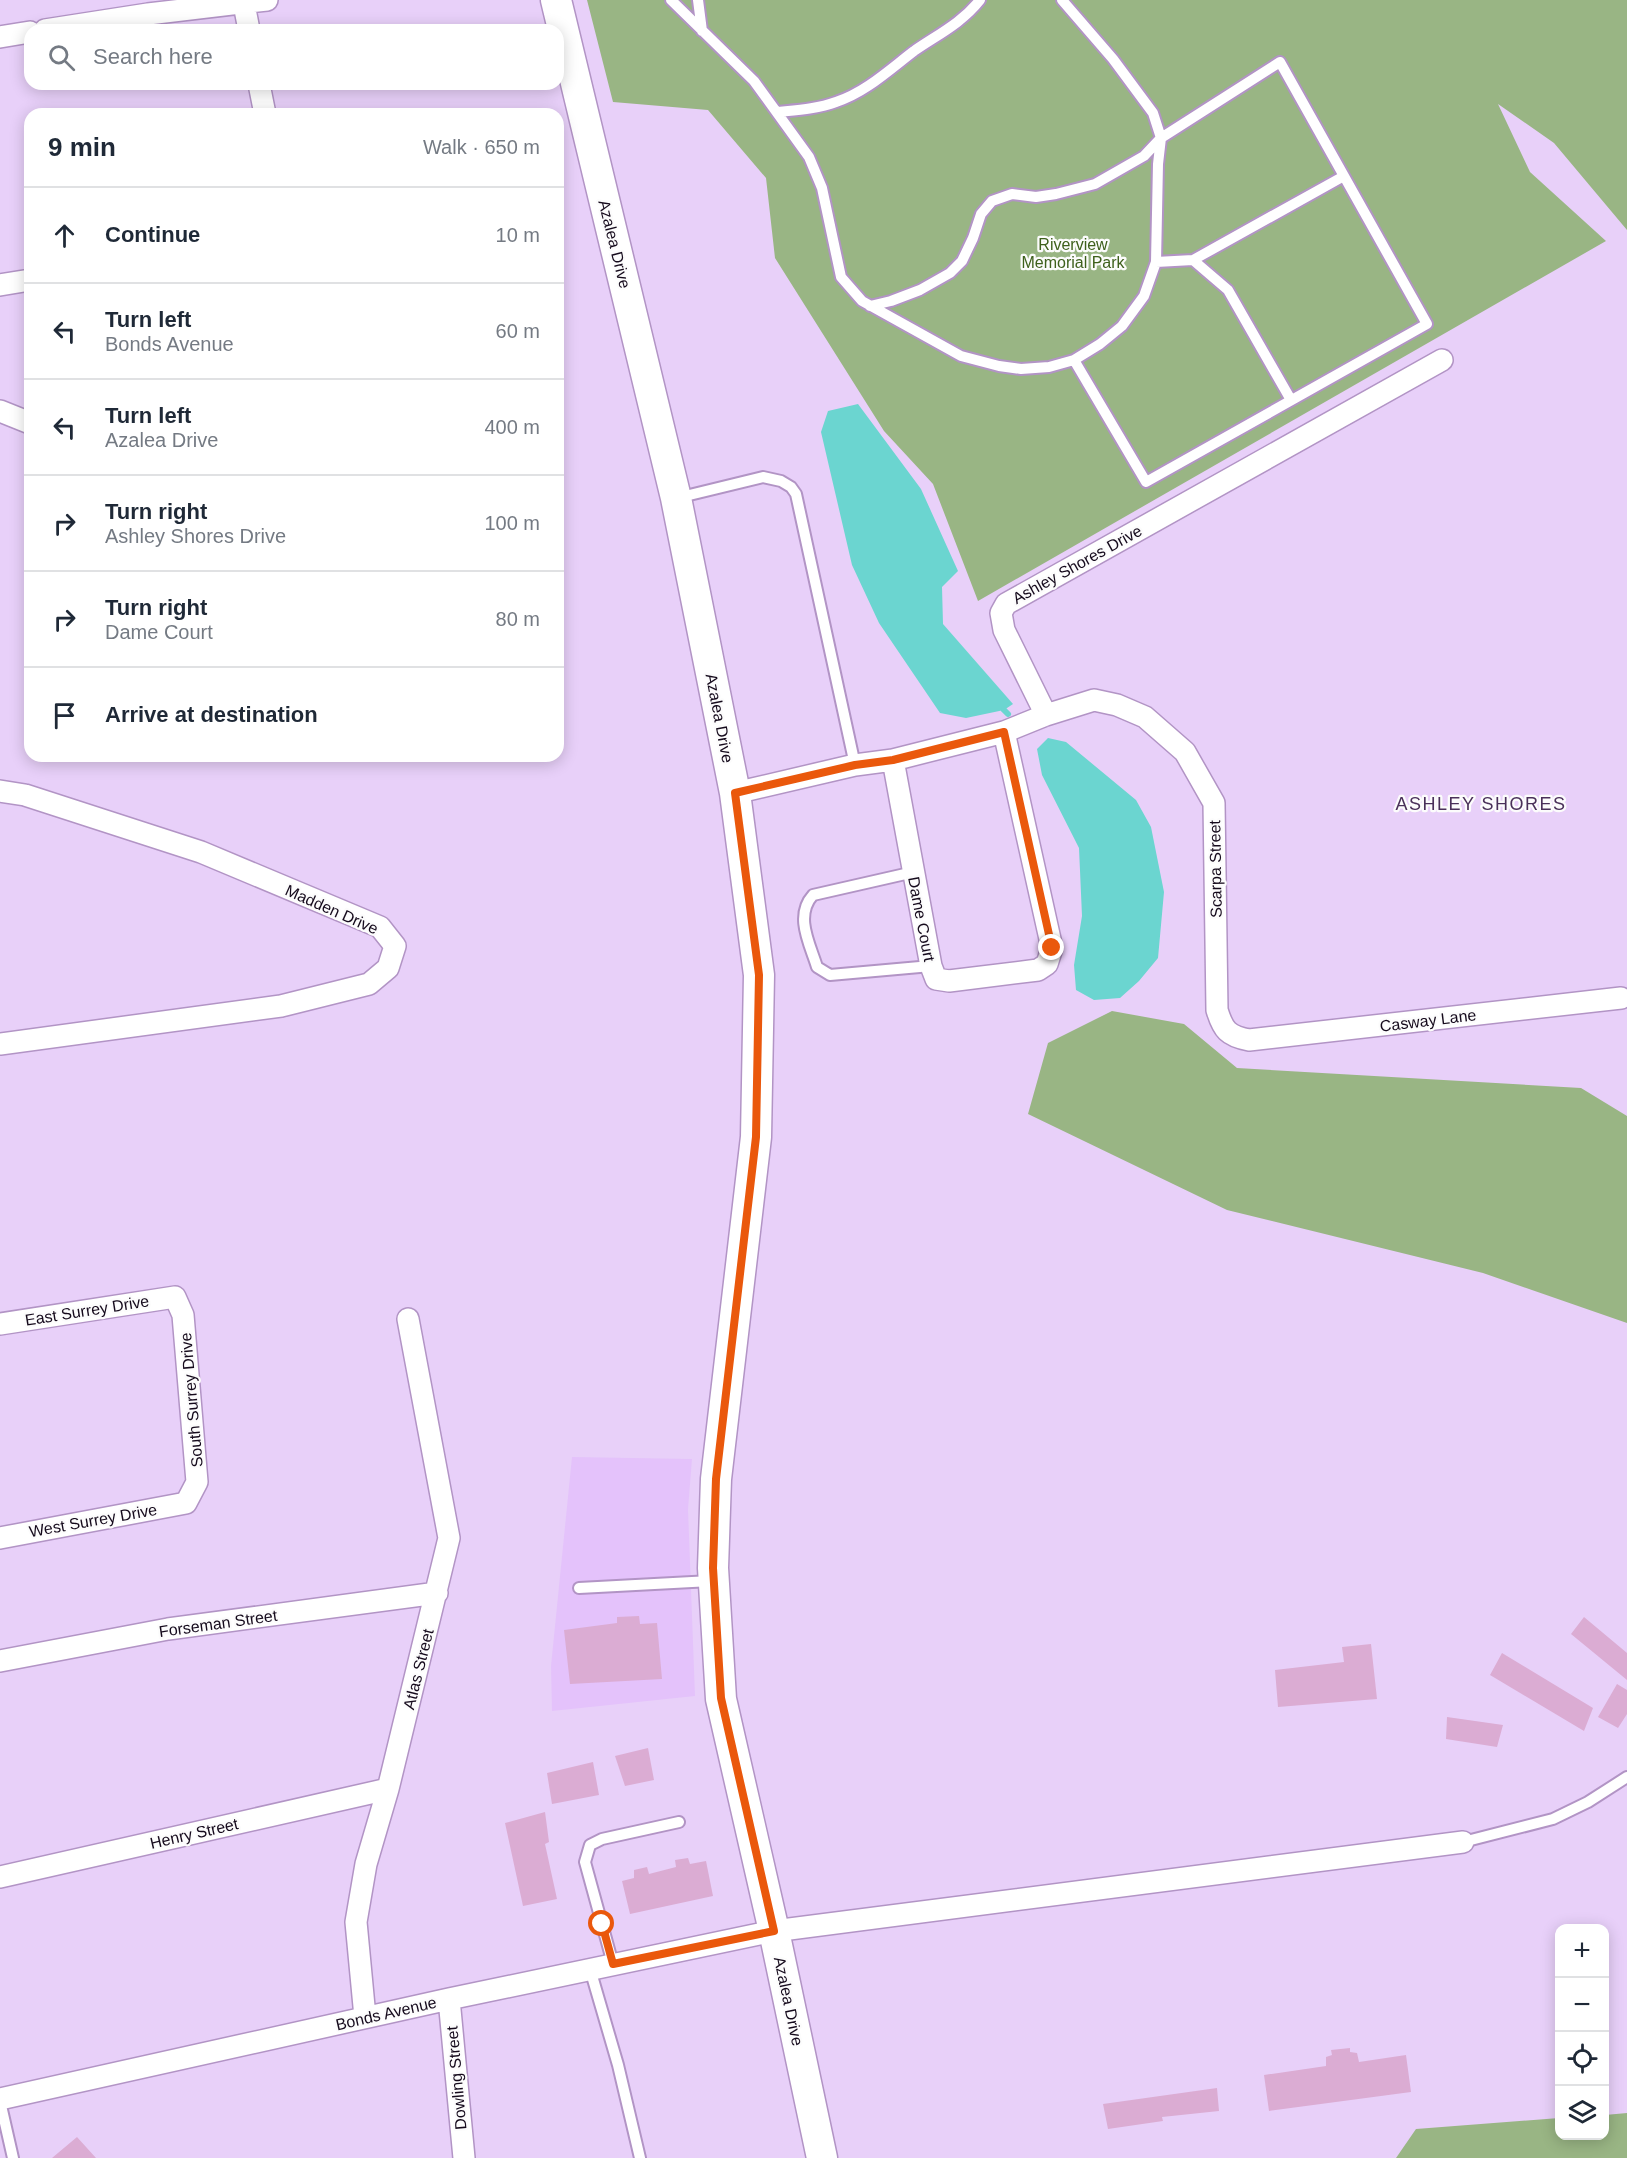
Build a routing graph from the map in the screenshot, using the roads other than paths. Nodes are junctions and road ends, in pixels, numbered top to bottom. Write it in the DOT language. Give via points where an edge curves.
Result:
graph roads {
  1 [pos="267,0"];
  2 [pos="556,0"];
  3 [pos="671,0"];
  4 [pos="699,0"];
  5 [pos="980,0"];
  6 [pos="1062,0"];
  7 [pos="244,4"];
  8 [pos="146,7"];
  9 [pos="71,24"];
  10 [pos="248,24"];
  11 [pos="562,24"];
  12 [pos="702,31"];
  13 [pos="24,33"];
  14 [pos="564,33"];
  15 [pos="0,37"];
  16 [pos="260,90"];
  17 [pos="264,108"];
  18 [pos="777,112"];
  19 [pos="1161,138"];
  20 [pos="1344,176"];
  21 [pos="1193,261"];
  22 [pos="1156,262"];
  23 [pos="24,281"];
  24 [pos="0,285"];
  25 [pos="870,306"];
  26 [pos="1074,360"];
  27 [pos="1442,360"];
  28 [pos="1291,400"];
  29 [pos="0,411"];
  30 [pos="24,421"];
  31 [pos="676,498"];
  32 [pos="1046,715"];
  33 [pos="1004,732"];
  34 [pos="893,760"];
  35 [pos="855,765"];
  36 [pos="0,791"];
  37 [pos="735,793"];
  38 [pos="914,872"];
  39 [pos="931,966"];
  40 [pos="1621,998"];
  41 [pos="1235,1037"];
  42 [pos="0,1044"];
  43 [pos="175,1297"];
  44 [pos="408,1319"];
  45 [pos="0,1324"];
  46 [pos="186,1503"];
  47 [pos="0,1538"];
  48 [pos="714,1581"];
  49 [pos="579,1588"];
  50 [pos="437,1593"];
  51 [pos="0,1661"];
  52 [pos="1627,1777"];
  53 [pos="388,1789"];
  54 [pos="679,1822"];
  55 [pos="1463,1842"];
  56 [pos="0,1877"];
  57 [pos="774,1931"];
  58 [pos="613,1964"];
  59 [pos="590,1969"];
  60 [pos="449,1999"];
  61 [pos="365,2017"];
  62 [pos="0,2100"];
  63 [pos="4,2143"];
  64 [pos="13,2158"];
  65 [pos="464,2158"];
  66 [pos="640,2158"];
  67 [pos="822,2158"];
  1 -- 7 [label="street"];
  2 -- 11 [label="street, Azalea Drive"];
  3 -- 12 [label="lane"];
  4 -- 12 [label="lane"];
  5 -- 18 [label="lane" via="949,29 855,94 811,109"];
  6 -- 19 [label="lane" via="1153,113"];
  7 -- 8 [label="street"];
  7 -- 10 [label="street"];
  8 -- 9 [label="street"];
  12 -- 18 [label="lane" via="754,81"];
  13 -- 15 [label="street"];
  14 -- 31 [label="street, Azalea Drive"];
  16 -- 17 [label="street"];
  18 -- 25 [label="lane" via="809,157 822,188 841,277"];
  19 -- 20 [label="lane" via="1280,62"];
  19 -- 22 [label="lane"];
  19 -- 25 [label="lane" via="1144,156 1095,184 1046,196 1012,194 992,201 981,214 962,261 950,273 920,290"];
  20 -- 21 [label="lane"];
  20 -- 28 [label="lane" via="1427,324"];
  21 -- 22 [label="lane"];
  21 -- 28 [label="lane" via="1228,290"];
  22 -- 26 [label="lane" via="1144,296 1122,326"];
  23 -- 24 [label="street"];
  25 -- 26 [label="lane" via="961,356 1021,369"];
  26 -- 28 [label="lane" via="1146,482"];
  27 -- 32 [label="street, Ashley Shores Drive" via="1006,604 1001,613 1004,630"];
  29 -- 30 [label="street"];
  31 -- 35 [label="lane" via="763,477 782,481 796,494"];
  31 -- 37 [label="street, Azalea Drive"];
  32 -- 33 [label="street"];
  32 -- 41 [label="street, Scarpa Street" via="1094,700 1117,705 1146,717 1185,752 1214,803 1217,1010 1222,1026"];
  33 -- 34 [label="street"];
  33 -- 39 [label="street, Dame Court" via="1052,948 1047,963 1038,970 949,981 936,979"];
  34 -- 35 [label="street"];
  34 -- 38 [label="street, Dame Court"];
  35 -- 37 [label="street"];
  36 -- 42 [label="street, Madden Drive" via="25,795 201,852 380,927 395,946 388,968 369,984 282,1006"];
  37 -- 48 [label="street, Azalea Drive" via="759,975 756,1137 716,1479"];
  38 -- 39 [label="street, Dame Court"];
  38 -- 39 [label="lane" via="813,896 805,904 803,919 817,967 830,975"];
  40 -- 41 [label="street, Casway Lane" via="1249,1040"];
  43 -- 45 [label="street, East Surrey Drive"];
  43 -- 46 [label="street, South Surrey Drive" via="183,1315 197,1482"];
  44 -- 50 [label="street, Atlas Street" via="449,1538"];
  46 -- 47 [label="street, West Surrey Drive"];
  48 -- 49 [label="lane"];
  48 -- 57 [label="street, Azalea Drive" via="721,1698"];
  50 -- 51 [label="street, Forseman Street" via="168,1629"];
  50 -- 53 [label="street, Atlas Street"];
  52 -- 55 [label="lane" via="1553,1819"];
  53 -- 56 [label="street, Henry Street"];
  53 -- 61 [label="street, Atlas Street" via="366,1864 356,1922"];
  54 -- 58 [label="lane" via="590,1845 585,1862"];
  55 -- 57 [label="street, Bonds Avenue"];
  57 -- 58 [label="street, Bonds Avenue"];
  57 -- 67 [label="street, Azalea Drive"];
  58 -- 59 [label="street, Bonds Avenue"];
  59 -- 60 [label="street, Bonds Avenue"];
  59 -- 66 [label="lane"];
  60 -- 61 [label="street, Bonds Avenue"];
  60 -- 65 [label="street, Dowling Street"];
  61 -- 62 [label="street, Bonds Avenue"];
  62 -- 63 [label="lane"];
  63 -- 64 [label="lane"];
}
